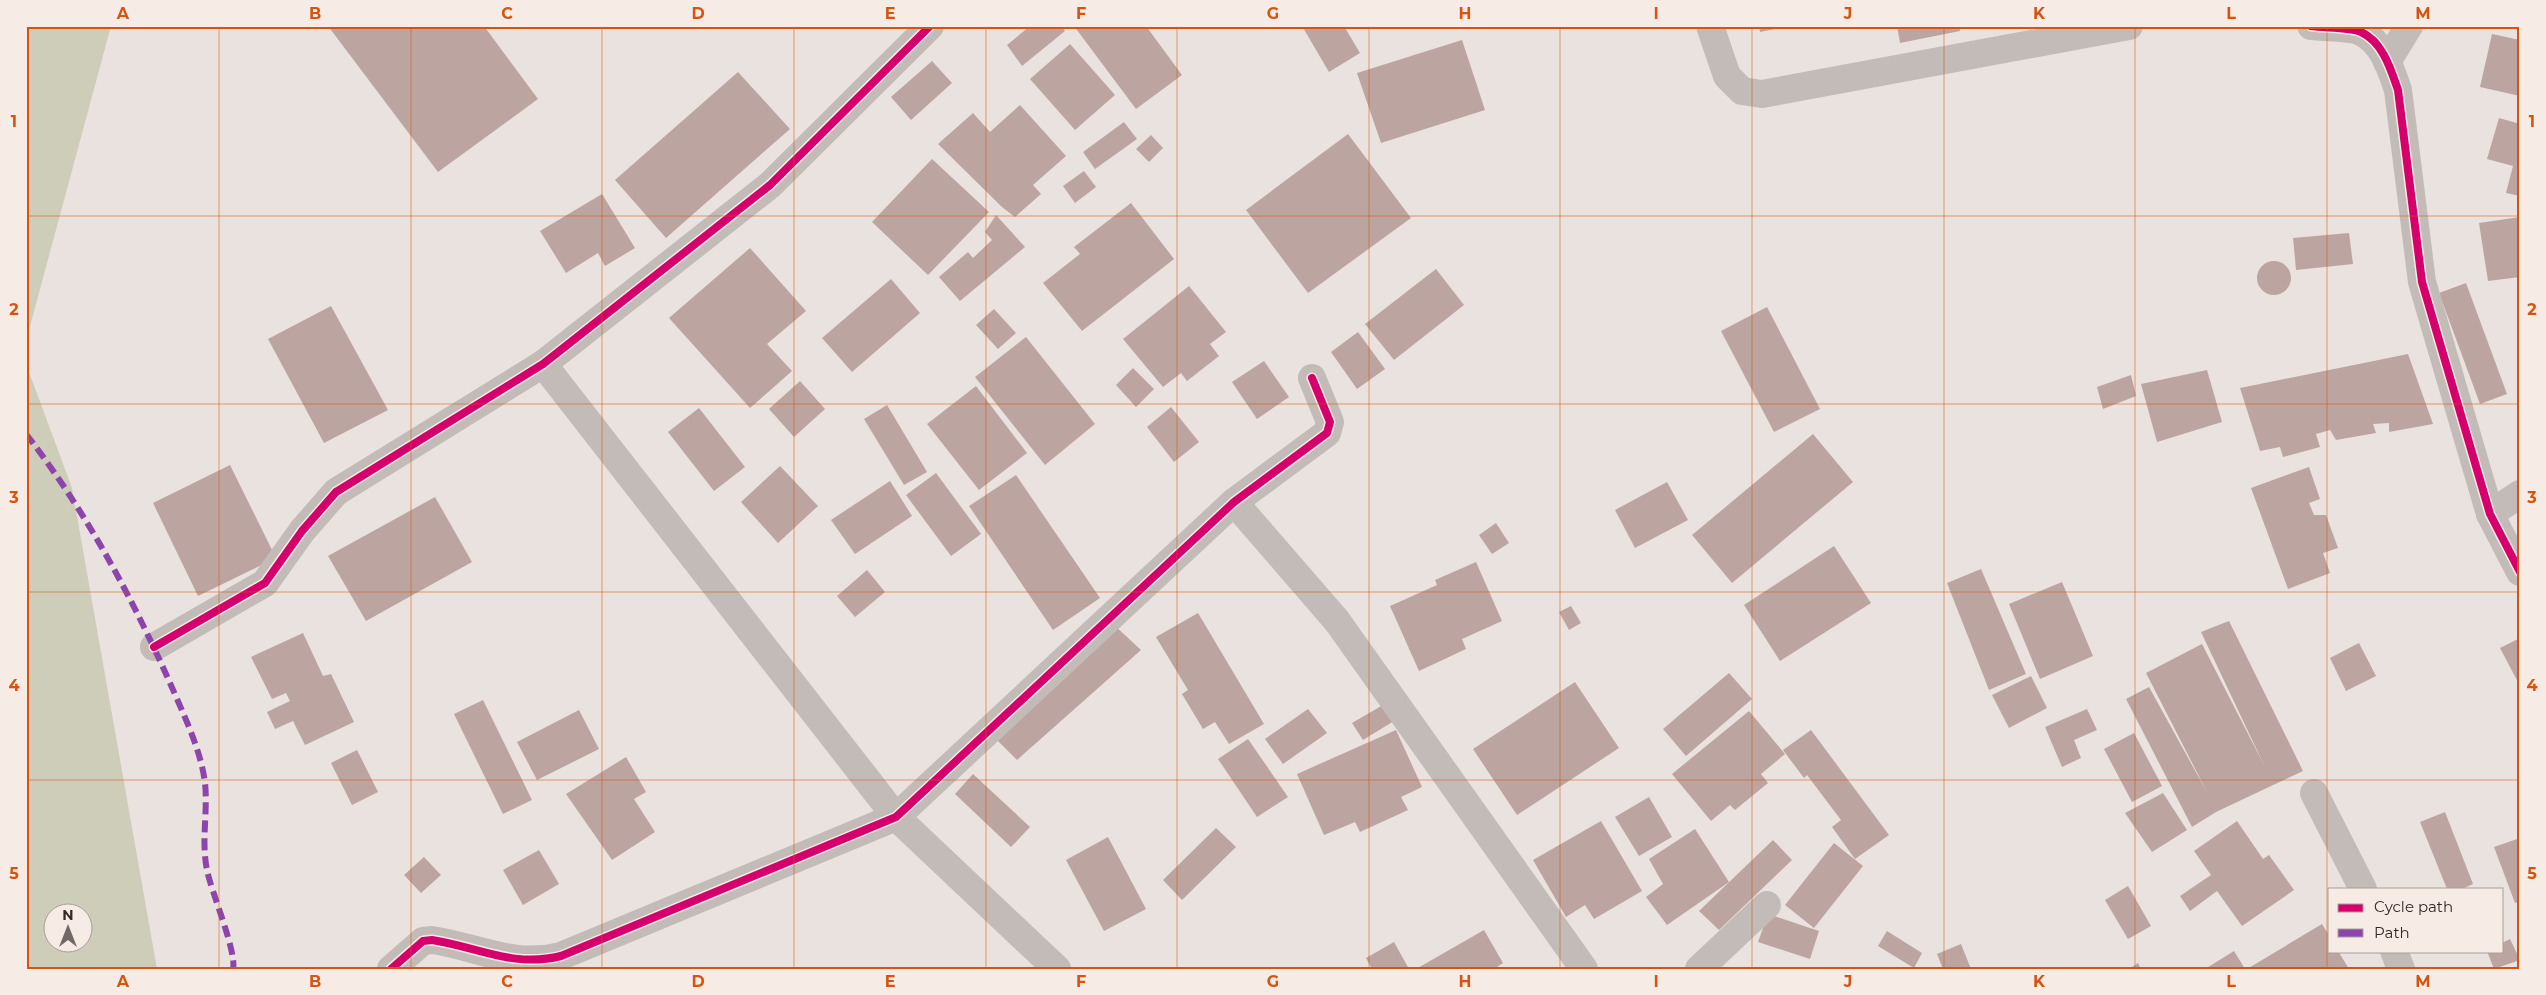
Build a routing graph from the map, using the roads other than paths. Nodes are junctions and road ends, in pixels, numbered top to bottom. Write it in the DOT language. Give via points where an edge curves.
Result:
graph roads {
  1 [pos="930,26"];
  2 [pos="1710,26"];
  3 [pos="2129,26"];
  4 [pos="2311,26"];
  5 [pos="2409,26"];
  6 [pos="2387,62"];
  7 [pos="543,364"];
  8 [pos="1312,378"];
  9 [pos="2520,494"];
  10 [pos="1234,502"];
  11 [pos="2490,514"];
  12 [pos="2520,572"];
  13 [pos="154,647"];
  14 [pos="2314,793"];
  15 [pos="896,817"];
  16 [pos="2362,888"];
  17 [pos="1767,906"];
  18 [pos="2394,952"];
  19 [pos="391,969"];
  20 [pos="1057,969"];
  21 [pos="1584,969"];
  22 [pos="1699,969"];
  23 [pos="2401,969"];
  1 -- 7 [label="street" via="770,185"];
  2 -- 3 [label="street" via="1727,76 1742,91 1762,94"];
  4 -- 6 [label="street" via="2361,32 2377,46"];
  5 -- 6 [label="street"];
  6 -- 11 [label="street" via="2398,90 2422,282"];
  7 -- 13 [label="street" via="336,492 302,531 265,583"];
  7 -- 15 [label="street"];
  8 -- 10 [label="street" via="1330,422 1327,433"];
  9 -- 11 [label="street"];
  10 -- 15 [label="street"];
  10 -- 21 [label="street" via="1337,621"];
  11 -- 12 [label="street"];
  14 -- 16 [label="street"];
  15 -- 19 [label="street" via="561,956 514,960 423,940"];
  15 -- 20 [label="street"];
  17 -- 22 [label="street"];
  18 -- 23 [label="street"];
}
